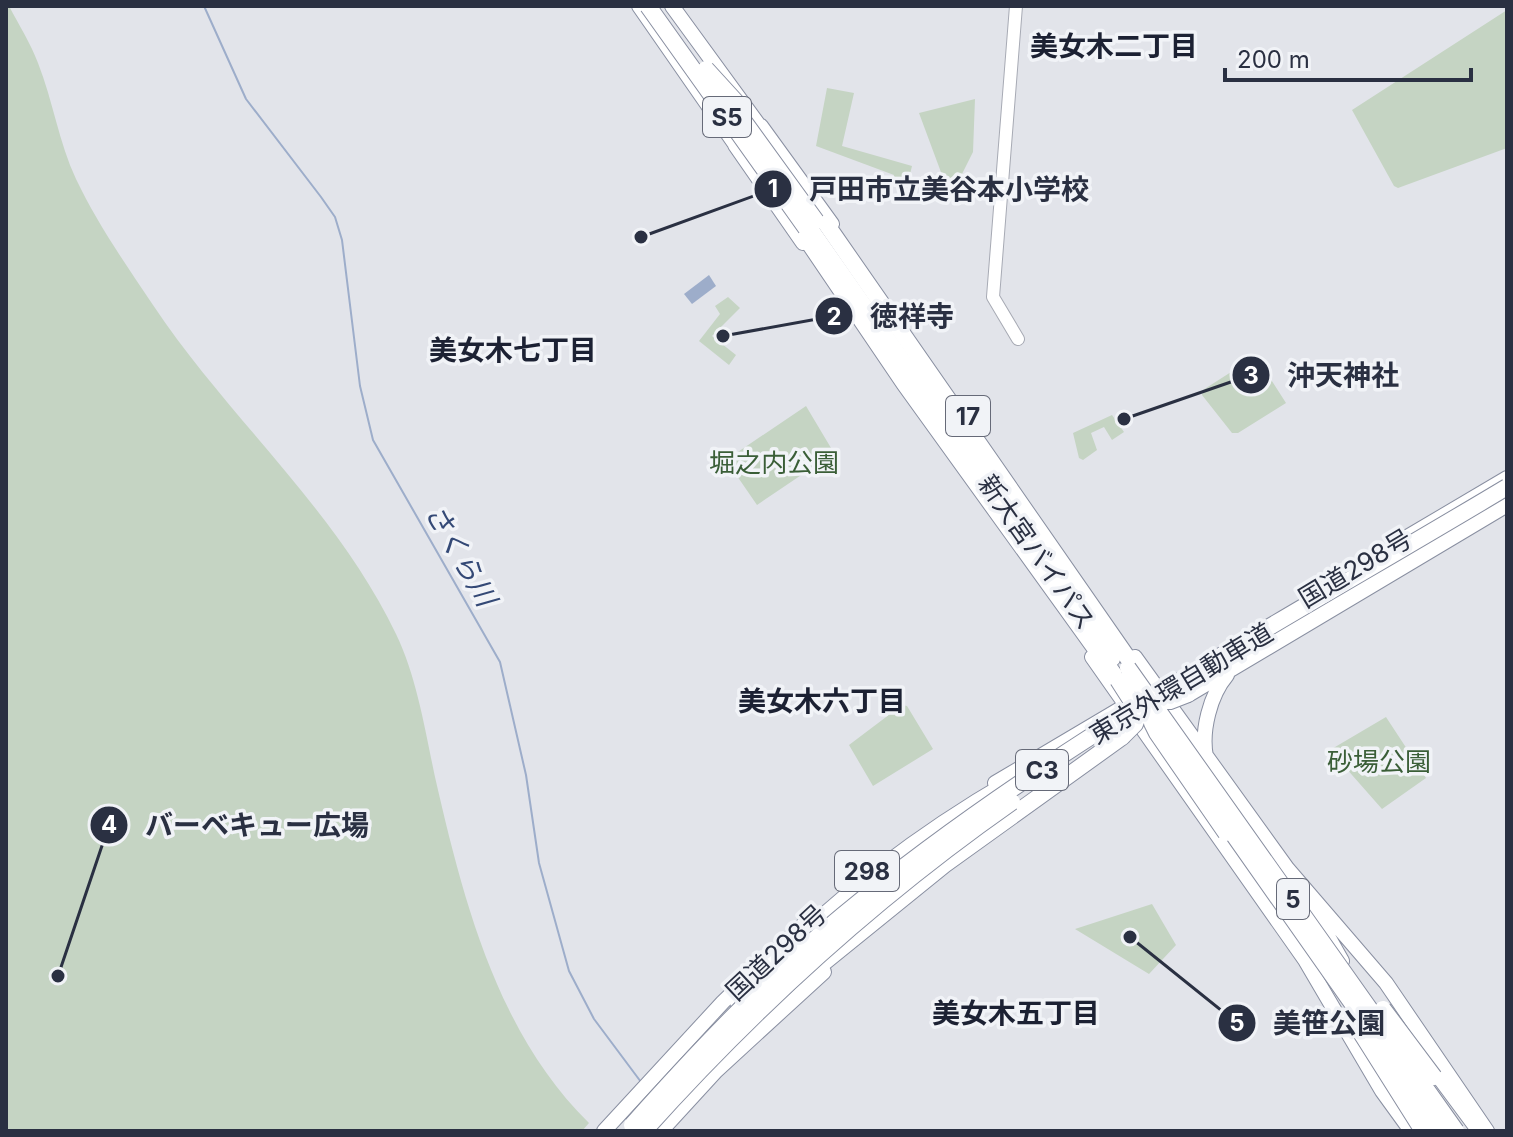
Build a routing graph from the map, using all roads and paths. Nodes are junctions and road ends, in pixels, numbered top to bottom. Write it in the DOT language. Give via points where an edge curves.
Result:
graph roads {
  1 [pos="639,6"];
  2 [pos="648,6"];
  3 [pos="661,6"];
  4 [pos="672,6"];
  5 [pos="1016,6"];
  6 [pos="701,72"];
  7 [pos="761,126"];
  8 [pos="735,145"];
  9 [pos="1018,339"];
  10 [pos="1507,479"];
  11 [pos="1507,487"];
  12 [pos="1507,497"];
  13 [pos="1507,505"];
  14 [pos="1125,672"];
  15 [pos="1227,675"];
  16 [pos="1179,678"];
  17 [pos="1188,694"];
  18 [pos="1148,708"];
  19 [pos="1110,721"];
  20 [pos="1122,737"];
  21 [pos="1173,743"];
  22 [pos="1207,761"];
  23 [pos="1287,868"];
  24 [pos="1314,919"];
  25 [pos="1305,960"];
  26 [pos="1345,1006"];
  27 [pos="1366,1006"];
  28 [pos="702,1047"];
  29 [pos="1395,1059"];
  30 [pos="1436,1076"];
  31 [pos="692,1077"];
  32 [pos="664,1127"];
  33 [pos="604,1131"];
  34 [pos="626,1131"];
  35 [pos="644,1131"];
  36 [pos="1411,1131"];
  37 [pos="1423,1131"];
  38 [pos="1431,1131"];
  39 [pos="1449,1131"];
  40 [pos="1468,1131"];
  41 [pos="1480,1131"];
  42 [pos="1488,1131"];
  1 -- 8 [label="highway, 新大宮バイパス / 17"];
  2 -- 6 [label="highway, S5, bridge"];
  3 -- 6 [label="highway, S5"];
  4 -- 7 [label="highway, 新大宮バイパス / 17"];
  5 -- 9 [label="main road" via="993,297"];
  6 -- 14 [label="highway, S5, bridge" via="816,221"];
  7 -- 14 [label="highway, 新大宮バイパス / 17" via="804,212"];
  7 -- 18 [label="highway, 17" via="798,173"];
  8 -- 14 [label="highway, 新大宮バイパス / 17" via="801,214"];
  8 -- 18 [label="highway, 17"];
  10 -- 16 [label="highway, bridge"];
  10 -- 18 [label="highway, 国道298号 / 298"];
  11 -- 28 [label="highway, 東京外環自動車道 / C3, bridge" via="1187,679 968,819 839,918"];
  12 -- 31 [label="highway, 東京外環自動車道 / C3, bridge" via="1206,677 972,830 826,946"];
  13 -- 15 [label="highway, 国道298号 / 298"];
  13 -- 17 [label="highway"];
  14 -- 16 [label="highway" via="1156,684"];
  14 -- 18 [label="highway, bridge"];
  14 -- 19 [label="highway, bridge" via="1123,701"];
  14 -- 39 [label="highway, 5, bridge"];
  15 -- 18 [label="highway, 国道298号 / 298"];
  15 -- 22 [label="highway" via="1219,685 1204,738"];
  16 -- 18 [label="highway, bridge"];
  17 -- 18 [label="highway, bridge"];
  17 -- 21 [label="highway" via="1175,710"];
  18 -- 19 [label="highway, bridge"];
  18 -- 20 [label="highway, bridge"];
  18 -- 21 [label="highway, bridge"];
  18 -- 22 [label="highway, 17"];
  18 -- 25 [label="highway, 17"];
  18 -- 32 [label="highway, 国道298号 / 298" via="853,946 761,1028"];
  18 -- 33 [label="highway, 国道298号 / 298" via="973,796 864,873 776,949"];
  19 -- 28 [label="highway, bridge" via="960,812 856,888 773,964"];
  20 -- 21 [label="highway, bridge" via="1135,732"];
  20 -- 31 [label="highway, bridge" via="891,907"];
  21 -- 24 [label="highway, bridge"];
  21 -- 26 [label="highway, bridge"];
  21 -- 27 [label="highway, 17"];
  21 -- 29 [label="highway"];
  22 -- 23 [label="highway, 17"];
  23 -- 27 [label="highway, 17"];
  23 -- 42 [label="highway, 17" via="1386,983"];
  24 -- 30 [label="highway, bridge"];
  24 -- 40 [label="highway, bridge"];
  25 -- 29 [label="highway" via="1351,1019"];
  25 -- 36 [label="highway, 17"];
  26 -- 37 [label="highway, bridge"];
  26 -- 38 [label="highway, bridge"];
  27 -- 39 [label="highway, 17"];
  28 -- 34 [label="highway, 東京外環自動車道 / C3, bridge"];
  29 -- 39 [label="highway"];
  30 -- 40 [label="highway"];
  30 -- 41 [label="highway"];
  31 -- 35 [label="highway, 東京外環自動車道 / C3, bridge"];
}
